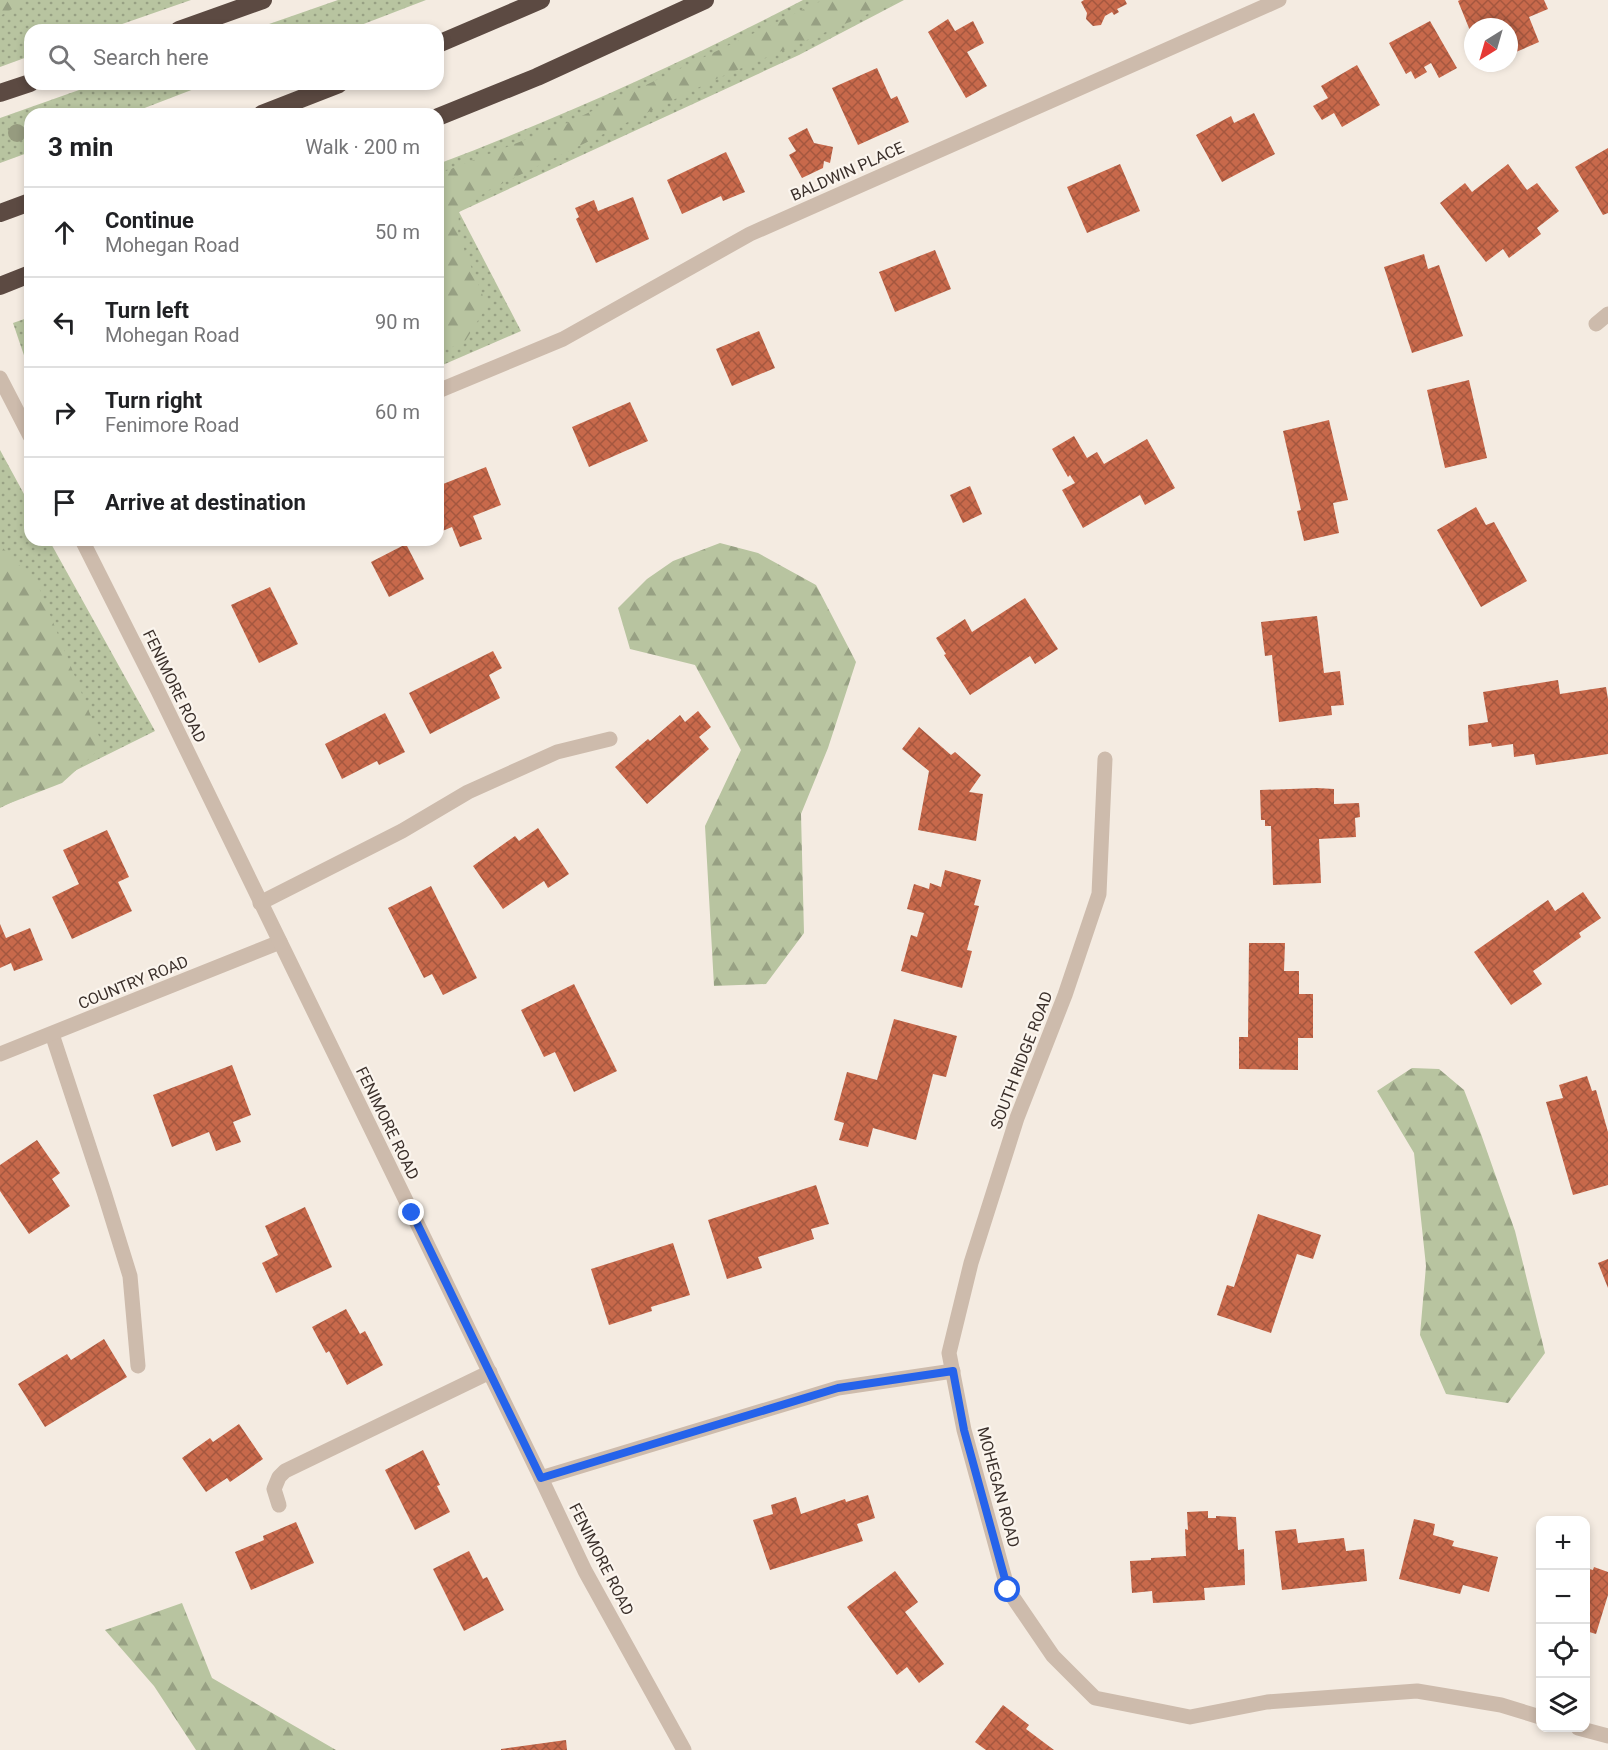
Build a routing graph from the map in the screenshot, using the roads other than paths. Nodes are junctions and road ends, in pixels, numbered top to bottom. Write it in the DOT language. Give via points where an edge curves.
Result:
graph roads {
  1 [pos="263,0"];
  2 [pos="541,0"];
  3 [pos="705,0"];
  4 [pos="1279,0"];
  5 [pos="195,24"];
  6 [pos="444,41"];
  7 [pos="24,85"];
  8 [pos="324,90"];
  9 [pos="0,93"];
  10 [pos="277,108"];
  11 [pos="444,115"];
  12 [pos="24,204"];
  13 [pos="0,213"];
  14 [pos="24,276"];
  15 [pos="0,286"];
  16 [pos="1608,314"];
  17 [pos="1596,324"];
  18 [pos="0,378"];
  19 [pos="444,389"];
  20 [pos="24,424"];
  21 [pos="85,546"];
  22 [pos="610,739"];
  23 [pos="1105,759"];
  24 [pos="261,903"];
  25 [pos="280,942"];
  26 [pos="52,1034"];
  27 [pos="0,1054"];
  28 [pos="138,1366"];
  29 [pos="953,1371"];
  30 [pos="490,1372"];
  31 [pos="541,1478"];
  32 [pos="279,1505"];
  33 [pos="1536,1716"];
  34 [pos="1590,1731"];
  35 [pos="1608,1736"];
  36 [pos="684,1750"];
  1 -- 5 [label="highway"];
  2 -- 6 [label="highway"];
  3 -- 11 [label="highway"];
  4 -- 19 [label="street, BALDWIN PLACE" via="750,234 563,339"];
  7 -- 9 [label="highway"];
  8 -- 10 [label="highway"];
  12 -- 13 [label="highway"];
  14 -- 15 [label="highway"];
  16 -- 17 [label="street"];
  18 -- 20 [label="street"];
  21 -- 24 [label="street, FENIMORE ROAD"];
  22 -- 24 [label="street" via="557,752 468,792 402,831"];
  23 -- 29 [label="street, SOUTH RIDGE ROAD" via="1099,894 1017,1118 974,1252 949,1353"];
  24 -- 25 [label="street, FENIMORE ROAD"];
  25 -- 26 [label="street, COUNTRY ROAD"];
  25 -- 30 [label="street, FENIMORE ROAD"];
  26 -- 27 [label="street, COUNTRY ROAD"];
  26 -- 28 [label="street" via="130,1276"];
  29 -- 31 [label="street" via="838,1388"];
  29 -- 33 [label="street, MOHEGAN ROAD" via="964,1430 1008,1590 1053,1656 1095,1698 1190,1717 1267,1702 1417,1690 1501,1705"];
  30 -- 31 [label="street, FENIMORE ROAD"];
  30 -- 32 [label="street" via="285,1471 274,1489"];
  31 -- 36 [label="street, FENIMORE ROAD" via="585,1571"];
  34 -- 35 [label="street"];
}
